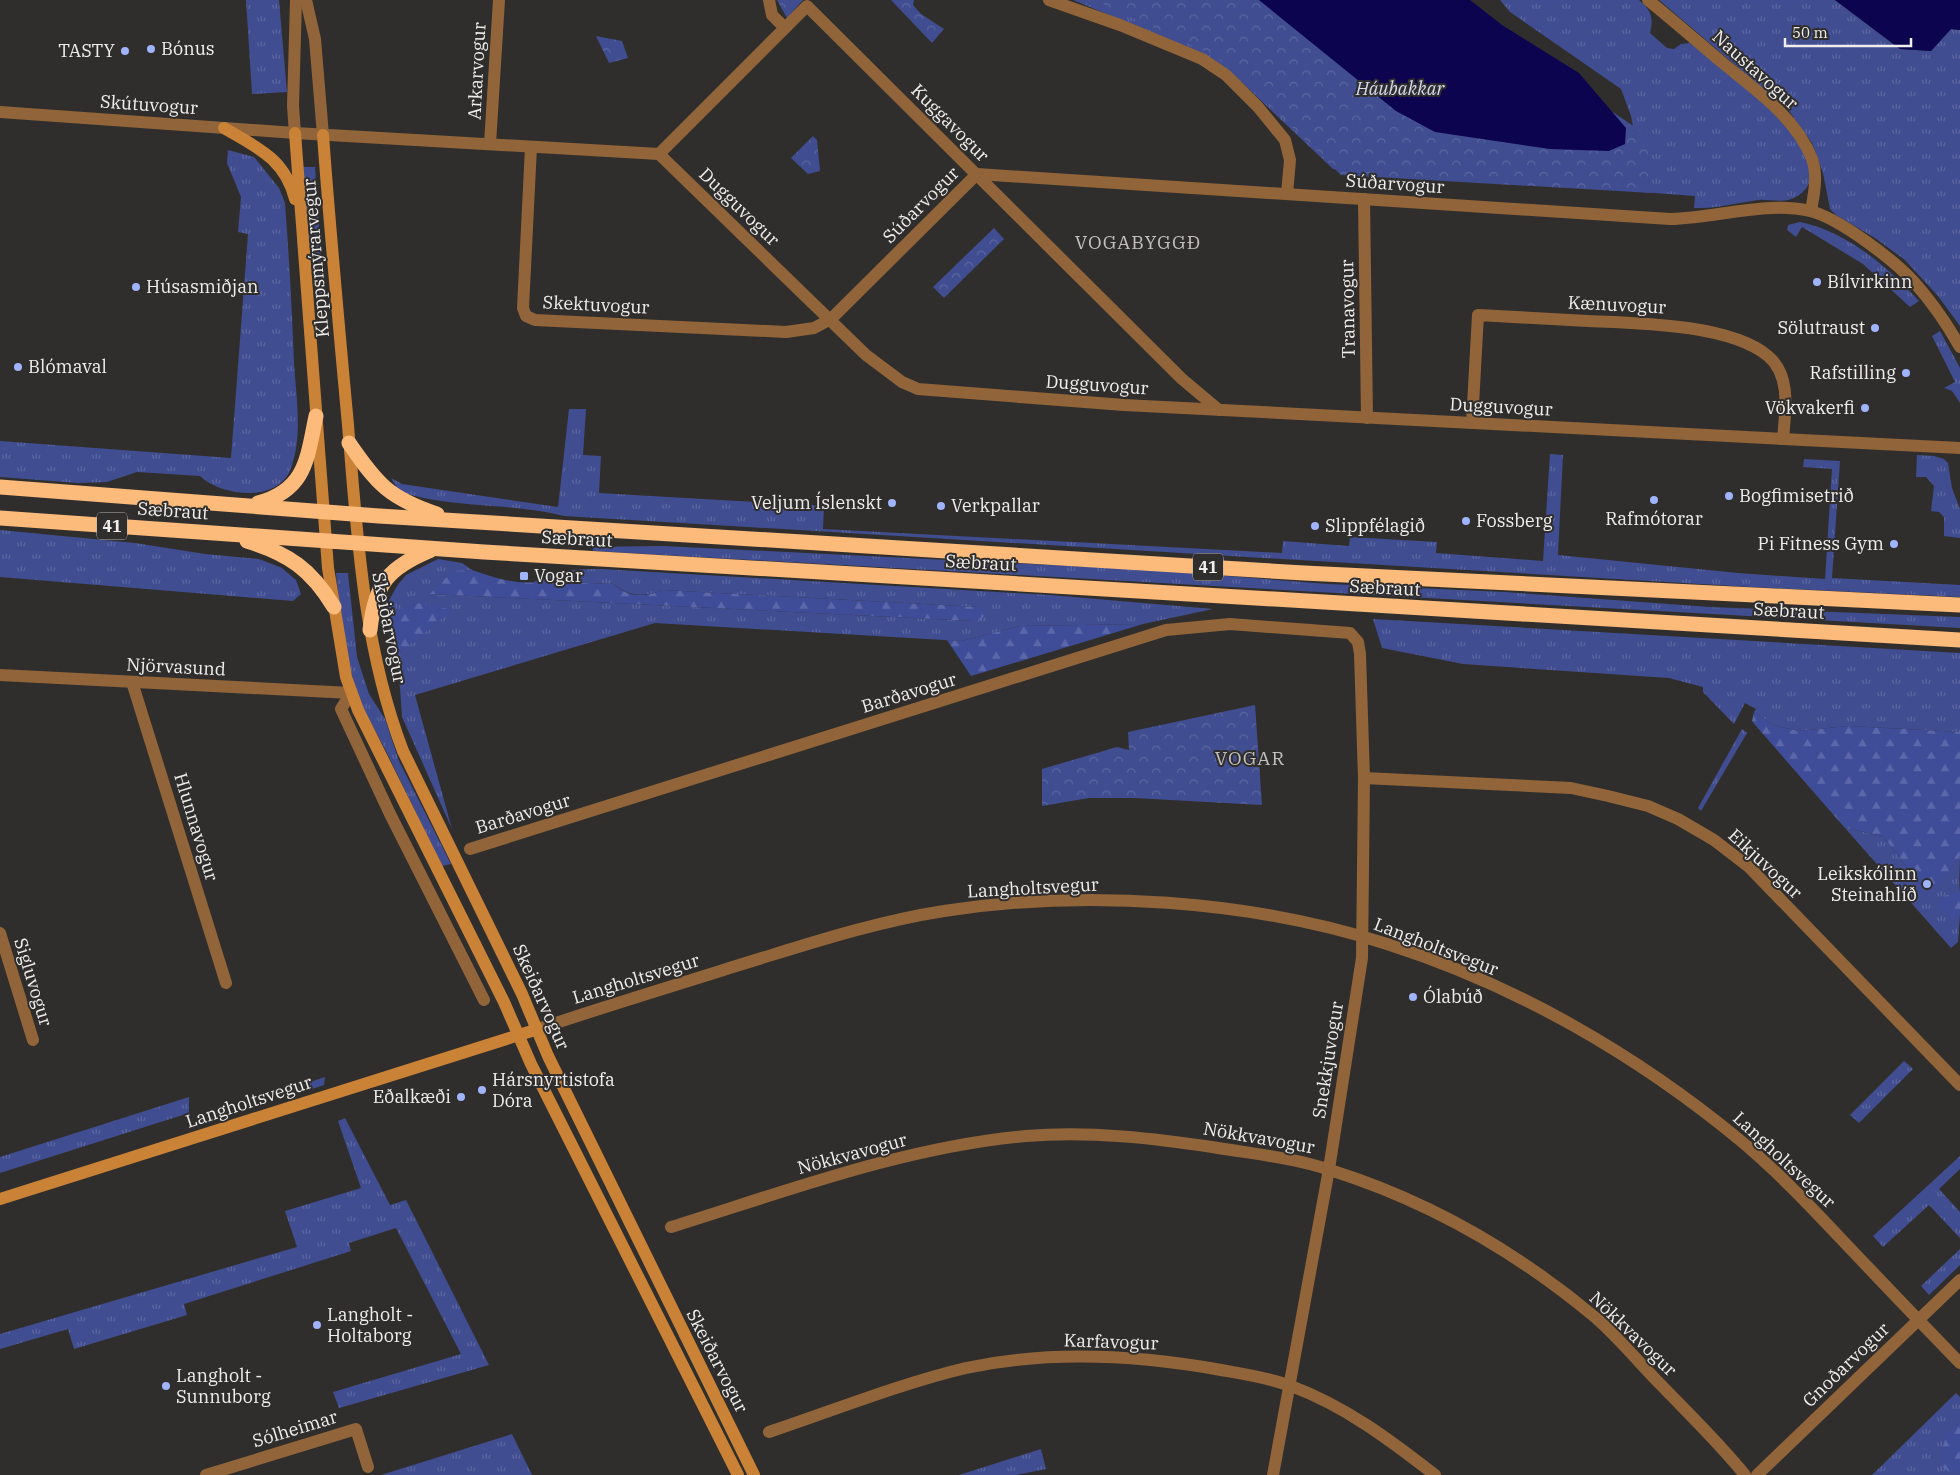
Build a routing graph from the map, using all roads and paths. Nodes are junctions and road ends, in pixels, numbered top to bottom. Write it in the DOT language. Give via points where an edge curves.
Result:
graph roads {
  1 [pos="296,0"];
  2 [pos="306,0"];
  3 [pos="499,0"];
  4 [pos="770,0"];
  5 [pos="1050,0"];
  6 [pos="1648,0"];
  7 [pos="810,3"];
  8 [pos="785,28"];
  9 [pos="0,112"];
  10 [pos="224,128"];
  11 [pos="295,133"];
  12 [pos="324,135"];
  13 [pos="490,144"];
  14 [pos="531,147"];
  15 [pos="658,154"];
  16 [pos="977,174"];
  17 [pos="1287,194"];
  18 [pos="1364,199"];
  19 [pos="1811,212"];
  20 [pos="302,228"];
  21 [pos="831,318"];
  22 [pos="1960,347"];
  23 [pos="1219,410"];
  24 [pos="316,416"];
  25 [pos="1367,418"];
  26 [pos="1472,423"];
  27 [pos="1783,439"];
  28 [pos="349,443"];
  29 [pos="1960,448"];
  30 [pos="0,487"];
  31 [pos="249,506"];
  32 [pos="324,512"];
  33 [pos="355,514"];
  34 [pos="0,518"];
  35 [pos="457,521"];
  36 [pos="224,534"];
  37 [pos="326,540"];
  38 [pos="357,543"];
  39 [pos="436,548"];
  40 [pos="1960,605"];
  41 [pos="334,607"];
  42 [pos="370,630"];
  43 [pos="1960,640"];
  44 [pos="1360,646"];
  45 [pos="0,675"];
  46 [pos="132,682"];
  47 [pos="351,693"];
  48 [pos="1364,778"];
  49 [pos="470,849"];
  50 [pos="0,933"];
  51 [pos="1362,937"];
  52 [pos="479,953"];
  53 [pos="464,960"];
  54 [pos="226,983"];
  55 [pos="484,1000"];
  56 [pos="538,1029"];
  57 [pos="519,1036"];
  58 [pos="33,1040"];
  59 [pos="1960,1085"];
  60 [pos="1329,1169"];
  61 [pos="0,1199"];
  62 [pos="671,1227"];
  63 [pos="1960,1280"];
  64 [pos="1918,1320"];
  65 [pos="1960,1363"];
  66 [pos="1290,1385"];
  67 [pos="769,1432"];
  68 [pos="368,1467"];
  69 [pos="206,1475"];
  70 [pos="738,1475"];
  71 [pos="754,1475"];
  72 [pos="1273,1475"];
  73 [pos="1435,1475"];
  74 [pos="1745,1475"];
  75 [pos="1757,1475"];
  1 -- 11 [label="street, Kleppsmýrarvegur"];
  2 -- 12 [label="street, Kleppsmýrarvegur" via="315,39"];
  3 -- 13 [label="street, Arkarvogur"];
  4 -- 8 [label="street" via="772,15"];
  5 -- 17 [label="street" via="1202,59 1226,75 1258,106 1285,140 1290,160"];
  6 -- 19 [label="street, Naustavogur" via="1759,93 1804,143 1815,173"];
  7 -- 8 [label="street, Kuggavogur"];
  7 -- 16 [label="street, Kuggavogur"];
  8 -- 15 [label="street, Kuggavogur"];
  9 -- 10 [label="street, Skútuvogur"];
  10 -- 11 [label="street, Skútuvogur"];
  10 -- 20 [label="street" via="277,162 292,187"];
  11 -- 12 [label="street"];
  11 -- 20 [label="street, Kleppsmýrarvegur"];
  12 -- 13 [label="street"];
  12 -- 28 [label="street, Kleppsmýrarvegur"];
  13 -- 14 [label="street"];
  14 -- 15 [label="street"];
  14 -- 21 [label="street, Skektuvogur" via="523,308 526,316 535,320 786,332 814,328"];
  15 -- 21 [label="street, Dugguvogur"];
  16 -- 17 [label="street, Súðarvogur"];
  16 -- 21 [label="street, Súðarvogur"];
  16 -- 23 [label="street, Kuggavogur" via="1182,378"];
  17 -- 18 [label="street, Súðarvogur"];
  18 -- 19 [label="street, Súðarvogur" via="1670,218 1764,210"];
  18 -- 25 [label="street, Tranavogur"];
  19 -- 22 [label="street, Súðarvogur" via="1855,234 1913,281"];
  20 -- 24 [label="street, Kleppsmýrarvegur"];
  21 -- 23 [label="street, Dugguvogur" via="866,355 902,382 918,389"];
  23 -- 25 [label="street, Dugguvogur"];
  24 -- 31 [label="highway" via="305,468 284,493"];
  24 -- 32 [label="street, Kleppsmýrarvegur"];
  25 -- 26 [label="street, Dugguvogur"];
  26 -- 27 [label="street, Dugguvogur"];
  26 -- 27 [label="street, Kænuvogur" via="1478,315 1668,325 1730,338 1769,357 1781,376 1786,399"];
  27 -- 29 [label="street, Dugguvogur"];
  28 -- 33 [label="street, Kleppsmýrarvegur"];
  28 -- 35 [label="highway" via="368,471 393,495 408,505"];
  30 -- 31 [label="highway, Sæbraut / 41"];
  31 -- 32 [label="highway, Sæbraut / 41"];
  32 -- 33 [label="highway, Sæbraut / 41"];
  32 -- 37 [label="street, Skeiðarvogur"];
  33 -- 35 [label="highway, Sæbraut / 41"];
  33 -- 38 [label="street, Skeiðarvogur"];
  34 -- 36 [label="highway, Sæbraut / 41"];
  35 -- 40 [label="highway, Sæbraut / 41" via="1304,573"];
  36 -- 37 [label="highway, Sæbraut / 41"];
  36 -- 41 [label="highway" via="271,548 297,564 320,583"];
  37 -- 38 [label="highway, Sæbraut / 41"];
  37 -- 41 [label="street, Skeiðarvogur"];
  38 -- 39 [label="highway, Sæbraut / 41"];
  38 -- 42 [label="street, Skeiðarvogur"];
  39 -- 42 [label="highway" via="404,562 393,571 374,601"];
  39 -- 43 [label="highway, Sæbraut / 41"];
  41 -- 47 [label="street, Skeiðarvogur"];
  42 -- 56 [label="street, Skeiðarvogur" via="382,691 403,751"];
  44 -- 48 [label="street, Snekkjuvogur"];
  44 -- 49 [label="street, Barðavogur" via="1356,637 1345,631 1230,624 1166,630"];
  45 -- 46 [label="street, Njörvasund"];
  46 -- 47 [label="street, Njörvasund"];
  46 -- 54 [label="street, Hlunnavogur"];
  47 -- 52 [label="street, Skeiðarvogur"];
  47 -- 53 [label="street" via="341,709"];
  48 -- 51 [label="street, Snekkjuvogur"];
  48 -- 59 [label="street, Eikjuvogur" via="1571,788 1648,806 1678,819 1714,840 1749,868"];
  50 -- 58 [label="street, Sigluvogur"];
  51 -- 56 [label="street, Langholtsvegur" via="1335,929 1206,907 1152,902 1034,901 891,921"];
  51 -- 60 [label="street, Snekkjuvogur" via="1362,958"];
  51 -- 64 [label="street, Langholtsvegur" via="1420,956 1516,997 1629,1058 1758,1155"];
  52 -- 53 [label="street"];
  52 -- 57 [label="street, Skeiðarvogur"];
  53 -- 55 [label="street"];
  56 -- 57 [label="street, Langholtsvegur"];
  56 -- 71 [label="street, Skeiðarvogur" via="548,1056"];
  57 -- 61 [label="street, Langholtsvegur"];
  57 -- 70 [label="street, Skeiðarvogur"];
  60 -- 62 [label="street, Nökkvavogur" via="1180,1142 1098,1134 1026,1136 881,1162"];
  60 -- 66 [label="street, Snekkjuvogur"];
  60 -- 74 [label="street, Nökkvavogur" via="1454,1220 1537,1272 1598,1320"];
  63 -- 64 [label="street, Gnoðarvogur"];
  64 -- 65 [label="street, Langholtsvegur"];
  64 -- 75 [label="street, Gnoðarvogur"];
  66 -- 67 [label="street, Karfavogur" via="1172,1361 1105,1356 1043,1358 967,1368"];
  66 -- 72 [label="street, Snekkjuvogur"];
  66 -- 73 [label="street, Karfavogur" via="1381,1433"];
  68 -- 69 [label="street, Sólheimar" via="356,1429"];
}
